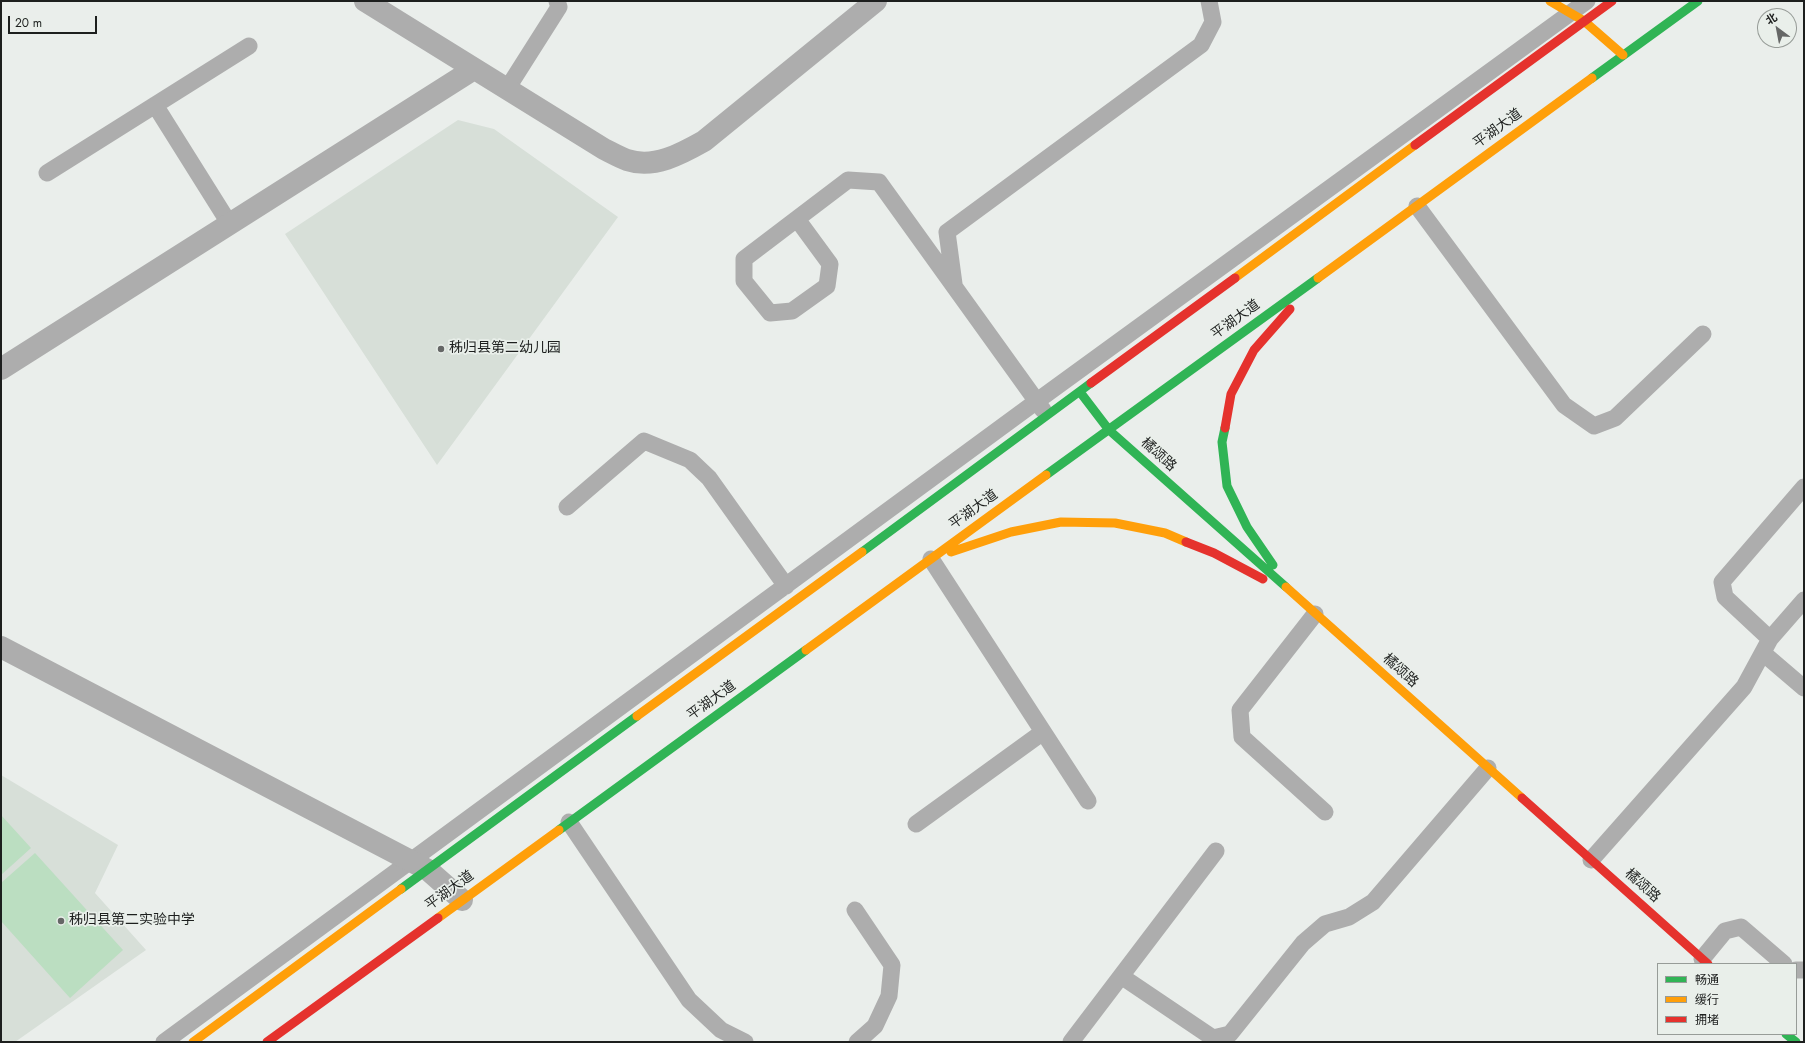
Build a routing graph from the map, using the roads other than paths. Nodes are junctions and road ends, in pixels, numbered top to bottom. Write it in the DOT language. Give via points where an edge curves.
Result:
graph roads {
  1 [pos="365,1"];
  2 [pos="557,1"];
  3 [pos="876,1"];
  4 [pos="1209,1"];
  5 [pos="1550,1"];
  6 [pos="1587,1"];
  7 [pos="1612,1"];
  8 [pos="1698,1"];
  9 [pos="1577,17"];
  10 [pos="249,46"];
  11 [pos="1624,55"];
  12 [pos="474,68"];
  13 [pos="507,89"];
  14 [pos="155,105"];
  15 [pos="47,173"];
  16 [pos="1417,206"];
  17 [pos="797,219"];
  18 [pos="229,223"];
  19 [pos="1330,269"];
  20 [pos="954,286"];
  21 [pos="1703,334"];
  22 [pos="1,369"];
  23 [pos="1080,392"];
  24 [pos="1037,401"];
  25 [pos="1047,416"];
  26 [pos="1108,430"];
  27 [pos="1804,487"];
  28 [pos="567,507"];
  29 [pos="931,559"];
  30 [pos="786,586"];
  31 [pos="1804,600"];
  32 [pos="1311,610"];
  33 [pos="1766,646"];
  34 [pos="1,647"];
  35 [pos="1804,688"];
  36 [pos="1043,732"];
  37 [pos="1488,768"];
  38 [pos="1088,801"];
  39 [pos="1325,812"];
  40 [pos="569,822"];
  41 [pos="916,824"];
  42 [pos="1216,851"];
  43 [pos="1591,860"];
  44 [pos="420,865"];
  45 [pos="462,900"];
  46 [pos="855,910"];
  47 [pos="1705,961"];
  48 [pos="1783,963"];
  49 [pos="1121,976"];
  50 [pos="164,1042"];
  51 [pos="193,1042"];
  52 [pos="267,1042"];
  53 [pos="745,1042"];
  54 [pos="857,1042"];
  55 [pos="1071,1042"];
  1 -- 12 [label="street"];
  2 -- 13 [label="lane" via="559,7"];
  3 -- 13 [label="street" via="704,141 680,155 654,163 628,161 604,150"];
  4 -- 20 [label="lane" via="1213,22 1201,45 947,232"];
  5 -- 9 [label="main road"];
  6 -- 9 [label="lane"];
  7 -- 9 [label="main road"];
  8 -- 11 [label="main road, 平湖大道"];
  9 -- 11 [label="main road"];
  9 -- 23 [label="main road"];
  9 -- 24 [label="lane"];
  10 -- 14 [label="lane"];
  11 -- 16 [label="main road, 平湖大道"];
  12 -- 13 [label="street"];
  12 -- 18 [label="street"];
  14 -- 15 [label="lane"];
  14 -- 18 [label="lane"];
  16 -- 19 [label="main road, 平湖大道"];
  16 -- 21 [label="lane" via="1564,405 1594,426 1615,418"];
  17 -- 17 [label="lane" via="744,259 744,281 770,314 792,311 827,286 830,264"];
  17 -- 20 [label="lane" via="848,180 879,182"];
  18 -- 22 [label="street"];
  19 -- 26 [label="main road, 平湖大道"];
  19 -- 32 [label="main road" via="1254,350 1231,394 1222,442 1227,486 1246,527 1274,567"];
  20 -- 24 [label="lane"];
  23 -- 25 [label="main road"];
  23 -- 26 [label="main road, 橘颂路"];
  24 -- 25 [label="lane"];
  24 -- 30 [label="lane"];
  25 -- 44 [label="main road"];
  26 -- 29 [label="main road, 平湖大道"];
  26 -- 32 [label="main road, 橘颂路"];
  27 -- 33 [label="lane" via="1722,582 1725,597"];
  28 -- 30 [label="lane" via="644,441 690,460 709,478"];
  29 -- 32 [label="main road" via="1011,532 1061,522 1115,523 1165,533 1214,553 1262,578"];
  29 -- 36 [label="lane"];
  29 -- 40 [label="main road, 平湖大道"];
  30 -- 44 [label="lane"];
  31 -- 33 [label="lane"];
  32 -- 37 [label="main road, 橘颂路"];
  32 -- 39 [label="lane" via="1240,710 1242,737"];
  33 -- 35 [label="lane"];
  33 -- 43 [label="lane" via="1744,687"];
  34 -- 44 [label="street"];
  36 -- 38 [label="lane"];
  36 -- 41 [label="lane"];
  37 -- 43 [label="main road, 橘颂路"];
  37 -- 49 [label="lane" via="1373,902 1349,917 1325,924 1303,943 1230,1034 1213,1038"];
  40 -- 45 [label="main road, 平湖大道"];
  40 -- 53 [label="lane" via="689,1000 720,1030"];
  42 -- 49 [label="lane"];
  43 -- 47 [label="main road, 橘颂路"];
  44 -- 45 [label="street"];
  44 -- 50 [label="lane"];
  44 -- 51 [label="main road"];
  45 -- 52 [label="main road, 平湖大道"];
  46 -- 54 [label="lane" via="892,965 889,996 875,1026"];
  47 -- 48 [label="lane" via="1725,931 1741,927"];
  49 -- 55 [label="lane"];
}
